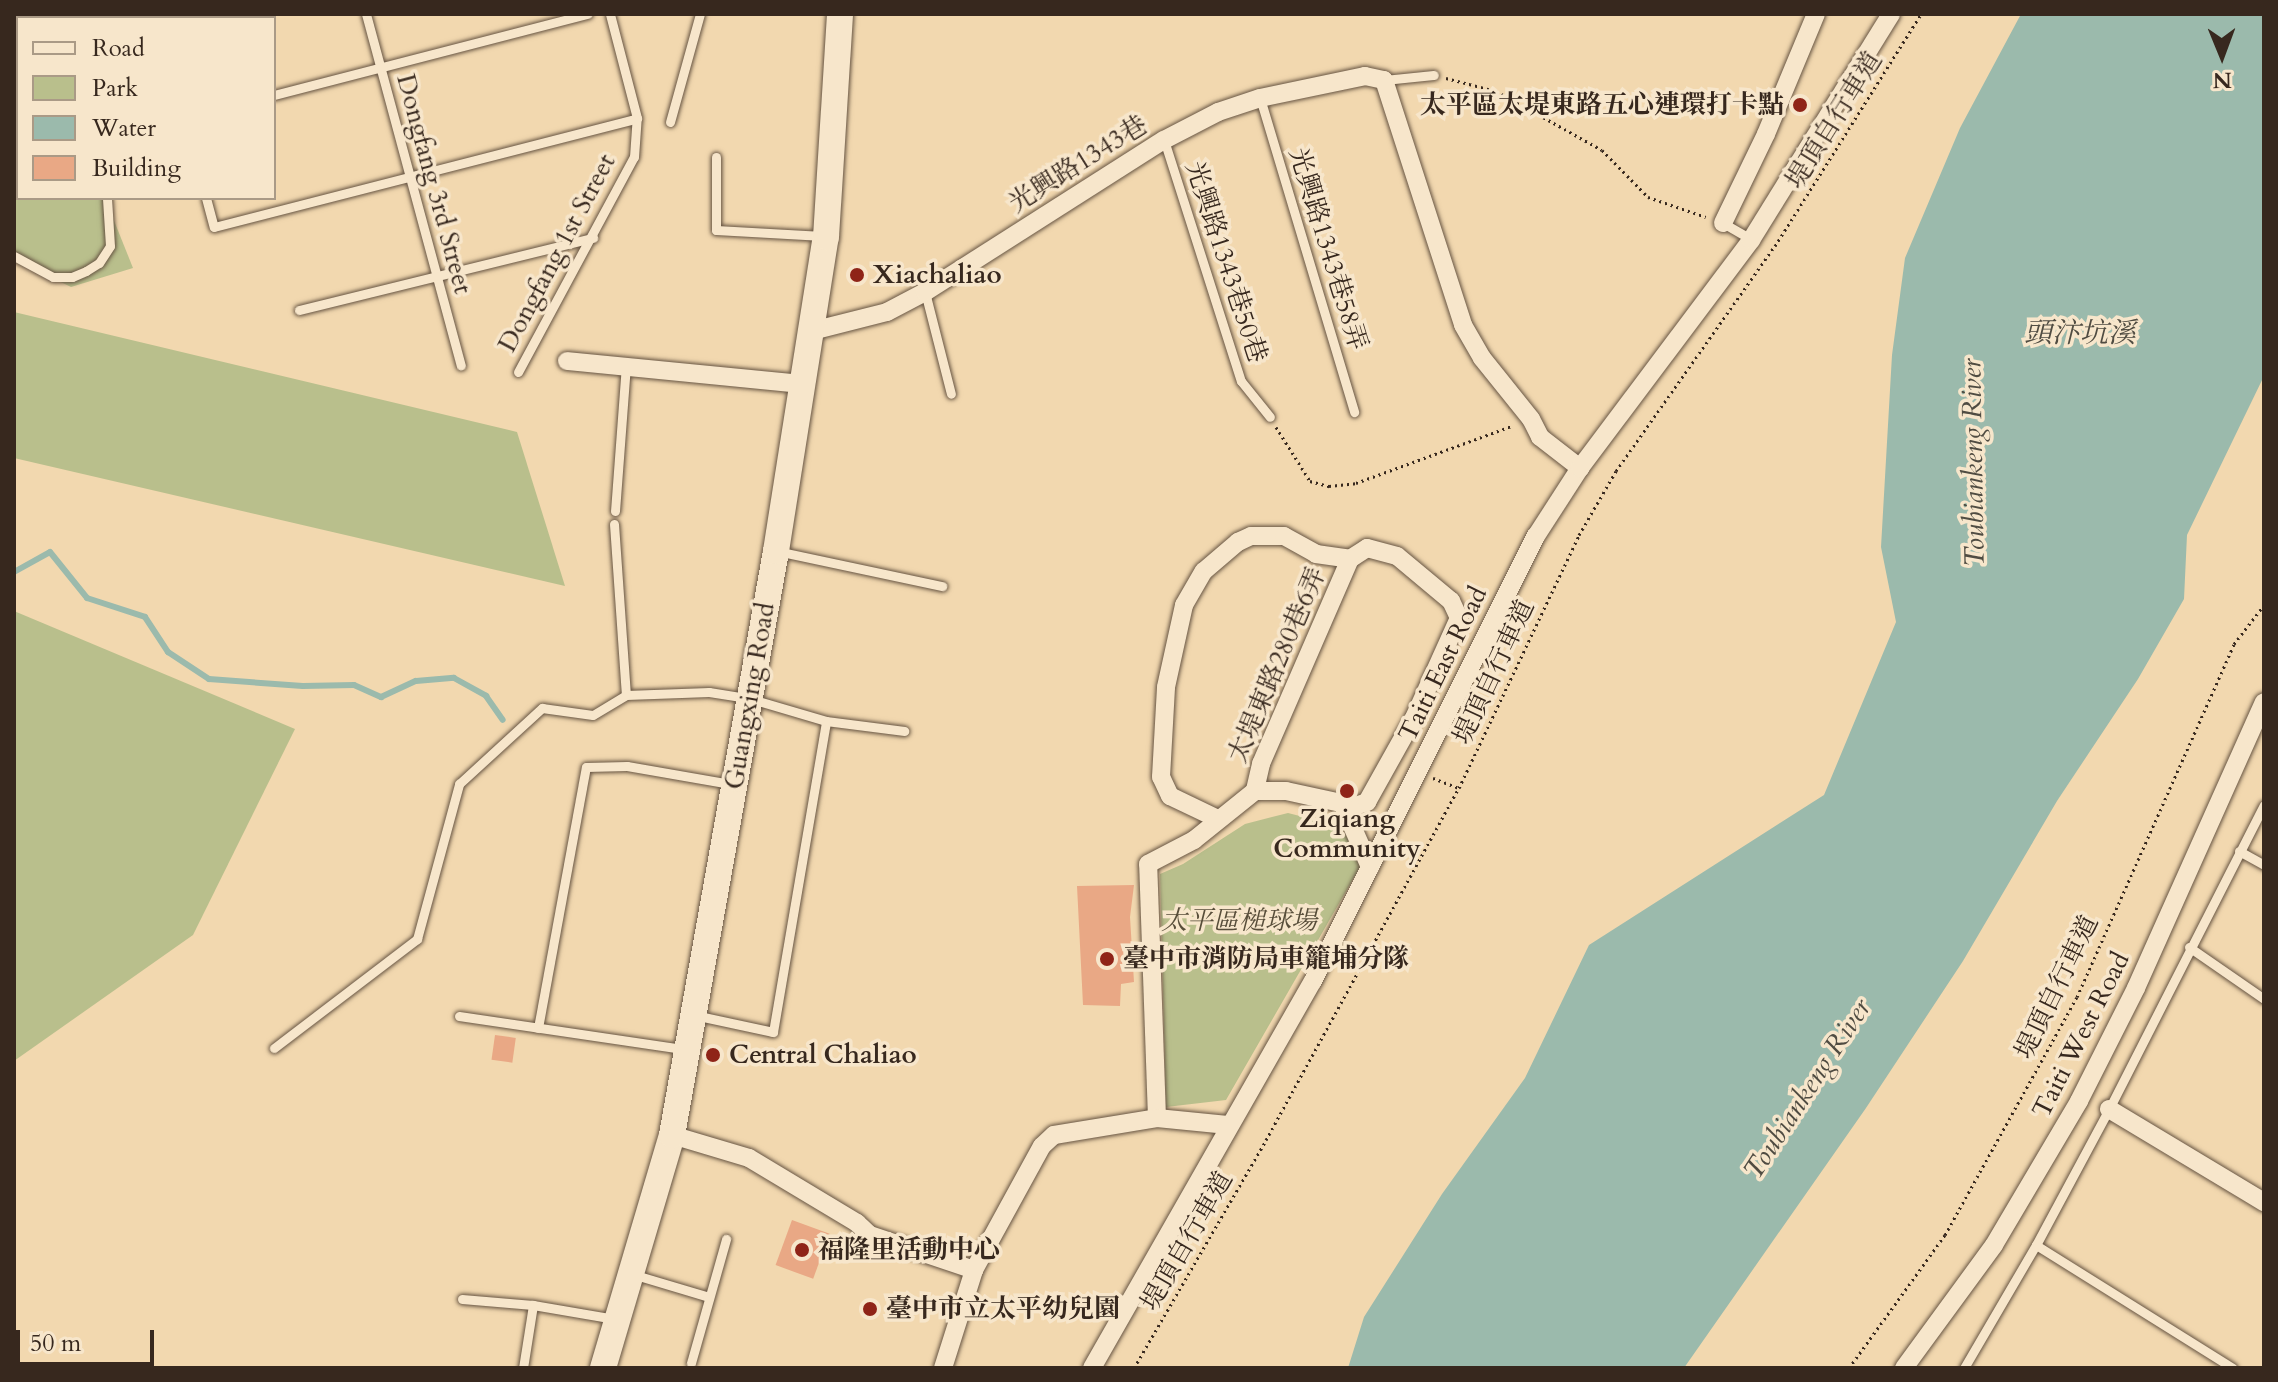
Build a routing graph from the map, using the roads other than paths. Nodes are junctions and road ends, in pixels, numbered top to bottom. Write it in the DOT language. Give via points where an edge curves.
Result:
graph roads {
  1 [pos="366,14"];
  2 [pos="588,14"];
  3 [pos="610,14"];
  4 [pos="700,14"];
  5 [pos="840,14"];
  6 [pos="1816,14"];
  7 [pos="1891,14"];
  8 [pos="380,68"];
  9 [pos="1434,75"];
  10 [pos="1384,80"];
  11 [pos="276,94"];
  12 [pos="1260,98"];
  13 [pos="637,118"];
  14 [pos="670,122"];
  15 [pos="1164,140"];
  16 [pos="716,157"];
  17 [pos="410,176"];
  18 [pos="107,200"];
  19 [pos="207,200"];
  20 [pos="1723,223"];
  21 [pos="826,237"];
  22 [pos="593,238"];
  23 [pos="1751,240"];
  24 [pos="14,256"];
  25 [pos="437,276"];
  26 [pos="925,292"];
  27 [pos="299,310"];
  28 [pos="812,331"];
  29 [pos="567,361"];
  30 [pos="461,365"];
  31 [pos="626,366"];
  32 [pos="518,372"];
  33 [pos="803,384"];
  34 [pos="951,394"];
  35 [pos="1354,412"];
  36 [pos="1270,417"];
  37 [pos="1580,468"];
  38 [pos="615,511"];
  39 [pos="614,524"];
  40 [pos="776,551"];
  41 [pos="1350,559"];
  42 [pos="942,586"];
  43 [pos="626,695"];
  44 [pos="748,698"];
  45 [pos="2264,702"];
  46 [pos="826,721"];
  47 [pos="904,731"];
  48 [pos="734,784"];
  49 [pos="1255,791"];
  50 [pos="1342,803"];
  51 [pos="2264,805"];
  52 [pos="1218,819"];
  53 [pos="2239,851"];
  54 [pos="1367,859"];
  55 [pos="2264,865"];
  56 [pos="2189,947"];
  57 [pos="2264,999"];
  58 [pos="694,1015"];
  59 [pos="459,1016"];
  60 [pos="538,1028"];
  61 [pos="274,1048"];
  62 [pos="687,1050"];
  63 [pos="2109,1109"];
  64 [pos="1157,1118"];
  65 [pos="1228,1125"];
  66 [pos="672,1135"];
  67 [pos="2264,1202"];
  68 [pos="726,1239"];
  69 [pos="2036,1245"];
  70 [pos="974,1270"];
  71 [pos="631,1273"];
  72 [pos="709,1297"];
  73 [pos="462,1299"];
  74 [pos="533,1305"];
  75 [pos="618,1319"];
  76 [pos="691,1363"];
  77 [pos="1967,1367"];
  78 [pos="523,1368"];
  79 [pos="603,1368"];
  80 [pos="943,1368"];
  81 [pos="1092,1368"];
  82 [pos="1904,1368"];
  83 [pos="2233,1368"];
  1 -- 8 [label="lane, Dongfang 3rd Street"];
  2 -- 8 [label="lane"];
  3 -- 13 [label="lane, Dongfang 1st Street"];
  4 -- 14 [label="lane"];
  5 -- 21 [label="main road, Guangxing Road"];
  6 -- 20 [label="street"];
  7 -- 23 [label="street, Taiti East Road"];
  8 -- 11 [label="lane"];
  8 -- 17 [label="lane, Dongfang 3rd Street"];
  9 -- 10 [label="lane, 光興路1343巷"];
  10 -- 12 [label="street, 光興路1343巷" via="1350,77"];
  10 -- 37 [label="street" via="1463,325 1540,437"];
  12 -- 15 [label="street, 光興路1343巷" via="1218,112"];
  12 -- 35 [label="lane, 光興路1343巷58弄"];
  13 -- 17 [label="lane"];
  13 -- 22 [label="lane, Dongfang 1st Street" via="634,157"];
  15 -- 26 [label="street, 光興路1343巷"];
  15 -- 36 [label="lane, 光興路1343巷50巷" via="1241,381"];
  16 -- 21 [label="lane" via="716,230"];
  17 -- 19 [label="lane" via="214,227"];
  17 -- 25 [label="lane, Dongfang 3rd Street"];
  18 -- 24 [label="lane" via="110,246 86,271 53,277"];
  20 -- 23 [label="lane"];
  21 -- 28 [label="main road, Guangxing Road"];
  22 -- 25 [label="lane"];
  22 -- 32 [label="lane, Dongfang 1st Street"];
  23 -- 37 [label="street, Taiti East Road"];
  25 -- 27 [label="lane"];
  25 -- 30 [label="lane, Dongfang 3rd Street"];
  26 -- 28 [label="street, 光興路1343巷" via="887,312"];
  26 -- 34 [label="lane"];
  28 -- 33 [label="main road, Guangxing Road"];
  29 -- 31 [label="street"];
  31 -- 33 [label="street"];
  31 -- 38 [label="lane"];
  33 -- 40 [label="main road, Guangxing Road"];
  37 -- 54 [label="street, Taiti East Road" via="1536,536 1419,772"];
  39 -- 43 [label="lane"];
  40 -- 42 [label="lane"];
  40 -- 44 [label="main road, Guangxing Road"];
  41 -- 49 [label="street, 太堤東路280巷6弄" via="1261,764"];
  41 -- 50 [label="street" via="1367,548 1397,556 1451,601 1459,618 1414,718 1367,802"];
  41 -- 52 [label="street" via="1316,554 1284,536 1251,536 1204,571 1184,605 1162,724 1161,777 1170,796"];
  43 -- 44 [label="lane" via="709,692"];
  43 -- 61 [label="lane" via="593,715 542,708 459,784 417,939"];
  44 -- 46 [label="lane"];
  44 -- 48 [label="main road, Guangxing Road"];
  45 -- 82 [label="street, Taiti West Road" via="2136,988 2079,1101 1994,1245"];
  46 -- 47 [label="lane"];
  46 -- 58 [label="lane" via="773,1032"];
  48 -- 58 [label="main road, Guangxing Road"];
  48 -- 60 [label="lane" via="627,766 586,767"];
  49 -- 50 [label="street" via="1286,791"];
  49 -- 52 [label="street"];
  50 -- 54 [label="street"];
  51 -- 53 [label="lane"];
  52 -- 64 [label="street" via="1194,840 1148,864"];
  53 -- 55 [label="lane"];
  53 -- 56 [label="lane"];
  54 -- 65 [label="street, Taiti East Road" via="1313,981"];
  56 -- 57 [label="lane"];
  56 -- 63 [label="lane"];
  58 -- 62 [label="main road, Guangxing Road"];
  59 -- 60 [label="lane"];
  60 -- 62 [label="lane"];
  62 -- 66 [label="main road, Guangxing Road"];
  63 -- 67 [label="street"];
  63 -- 69 [label="lane"];
  64 -- 65 [label="street"];
  64 -- 70 [label="street" via="1054,1135 1042,1146"];
  65 -- 81 [label="street, Taiti East Road"];
  66 -- 70 [label="street" via="749,1158 870,1235"];
  66 -- 71 [label="main road, Guangxing Road"];
  68 -- 72 [label="lane"];
  69 -- 77 [label="lane"];
  69 -- 83 [label="lane"];
  70 -- 80 [label="street"];
  71 -- 72 [label="lane"];
  71 -- 75 [label="main road, Guangxing Road"];
  72 -- 76 [label="lane"];
  73 -- 74 [label="lane"];
  74 -- 75 [label="lane"];
  74 -- 78 [label="lane"];
  75 -- 79 [label="main road, Guangxing Road"];
}
